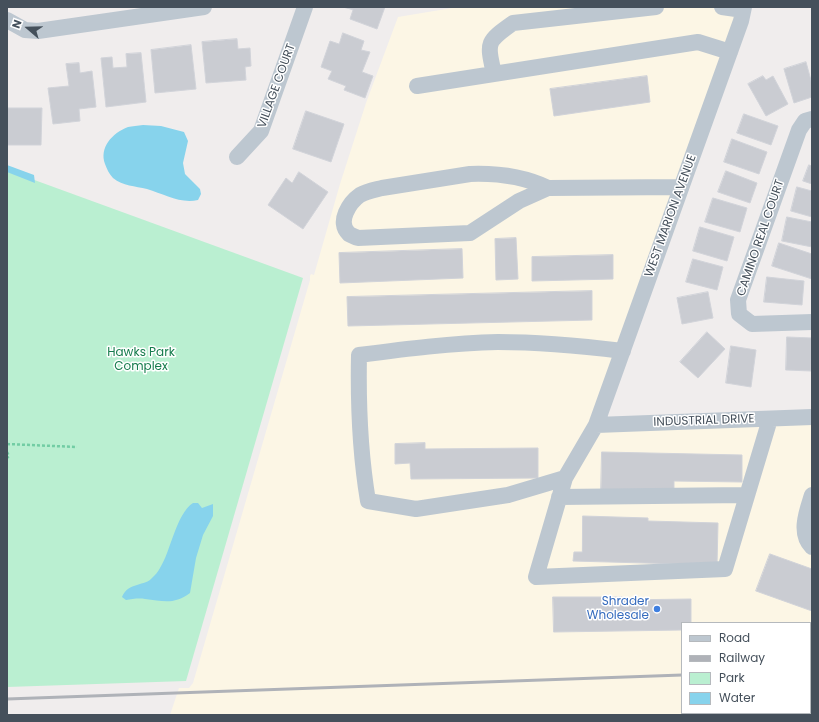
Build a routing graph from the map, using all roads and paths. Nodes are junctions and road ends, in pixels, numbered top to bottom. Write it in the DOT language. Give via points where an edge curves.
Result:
graph roads {
  1 [pos="204,7"];
  2 [pos="305,7"];
  3 [pos="656,7"];
  4 [pos="722,7"];
  5 [pos="744,9"];
  6 [pos="7,20"];
  7 [pos="730,52"];
  8 [pos="494,74"];
  9 [pos="417,86"];
  10 [pos="812,119"];
  11 [pos="237,157"];
  12 [pos="681,187"];
  13 [pos="548,188"];
  14 [pos="812,322"];
  15 [pos="623,351"];
  16 [pos="812,417"];
  17 [pos="770,419"];
  18 [pos="596,425"];
  19 [pos="7,444"];
  20 [pos="77,447"];
  21 [pos="7,452"];
  22 [pos="7,458"];
  23 [pos="565,478"];
  24 [pos="747,495"];
  25 [pos="812,495"];
  26 [pos="559,497"];
  27 [pos="812,547"];
  1 -- 6 [label="street" via="38,31 25,30"];
  2 -- 11 [label="street, VILLAGE COURT" via="261,132"];
  3 -- 8 [label="street" via="513,23 494,37 488,49"];
  4 -- 5 [label="street"];
  5 -- 7 [label="street, WEST MARION AVENUE"];
  7 -- 8 [label="street" via="698,42"];
  7 -- 12 [label="street, WEST MARION AVENUE"];
  8 -- 9 [label="street"];
  10 -- 14 [label="street, CAMINO REAL COURT" via="805,121 799,130 738,300 739,314 752,324"];
  12 -- 13 [label="street"];
  12 -- 15 [label="street, WEST MARION AVENUE"];
  13 -- 13 [label="street" via="519,201 470,233 358,238 349,234 345,227 346,215 352,202 368,191 382,188 470,174 512,176 534,181"];
  15 -- 18 [label="street, WEST MARION AVENUE"];
  15 -- 23 [label="street" via="499,342 414,347 359,355 358,399 368,501 416,509 508,495"];
  16 -- 17 [label="street, INDUSTRIAL DRIVE"];
  17 -- 18 [label="street, INDUSTRIAL DRIVE"];
  17 -- 24 [label="street"];
  18 -- 23 [label="street, WEST MARION AVENUE"];
  19 -- 20 [label="path"];
  21 -- 22 [label="path"];
  23 -- 26 [label="street, WEST MARION AVENUE"];
  24 -- 26 [label="street"];
  24 -- 26 [label="street, WEST MARION AVENUE" via="725,569 536,576"];
  25 -- 27 [label="street" via="804,522 806,537"];
}
